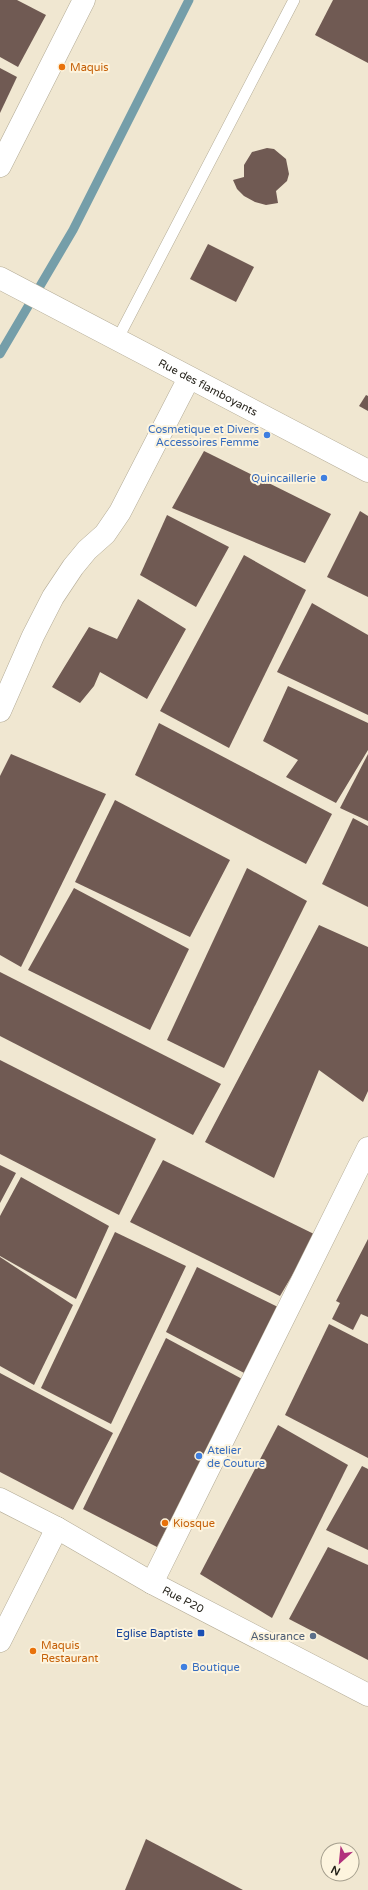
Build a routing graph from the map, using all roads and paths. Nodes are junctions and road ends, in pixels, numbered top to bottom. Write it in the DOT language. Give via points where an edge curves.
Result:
graph roads {
  1 [pos="84,0"];
  2 [pos="294,0"];
  3 [pos="0,166"];
  4 [pos="0,278"];
  5 [pos="117,340"];
  6 [pos="189,378"];
  7 [pos="368,471"];
  8 [pos="0,711"];
  9 [pos="368,1148"];
  10 [pos="0,1499"];
  11 [pos="57,1528"];
  12 [pos="152,1583"];
  13 [pos="0,1641"];
  14 [pos="368,1694"];
  1 -- 3 [label="street"];
  2 -- 5 [label="lane"];
  4 -- 5 [label="street, Rue des flamboyants"];
  5 -- 6 [label="street, Rue des flamboyants"];
  6 -- 7 [label="street, Rue des flamboyants"];
  6 -- 8 [label="street" via="120,512 105,534 73,567 53,596"];
  9 -- 12 [label="street"];
  10 -- 11 [label="street, Rue P20"];
  11 -- 12 [label="street, Rue P20"];
  11 -- 13 [label="street"];
  12 -- 14 [label="street, Rue P20"];
}
